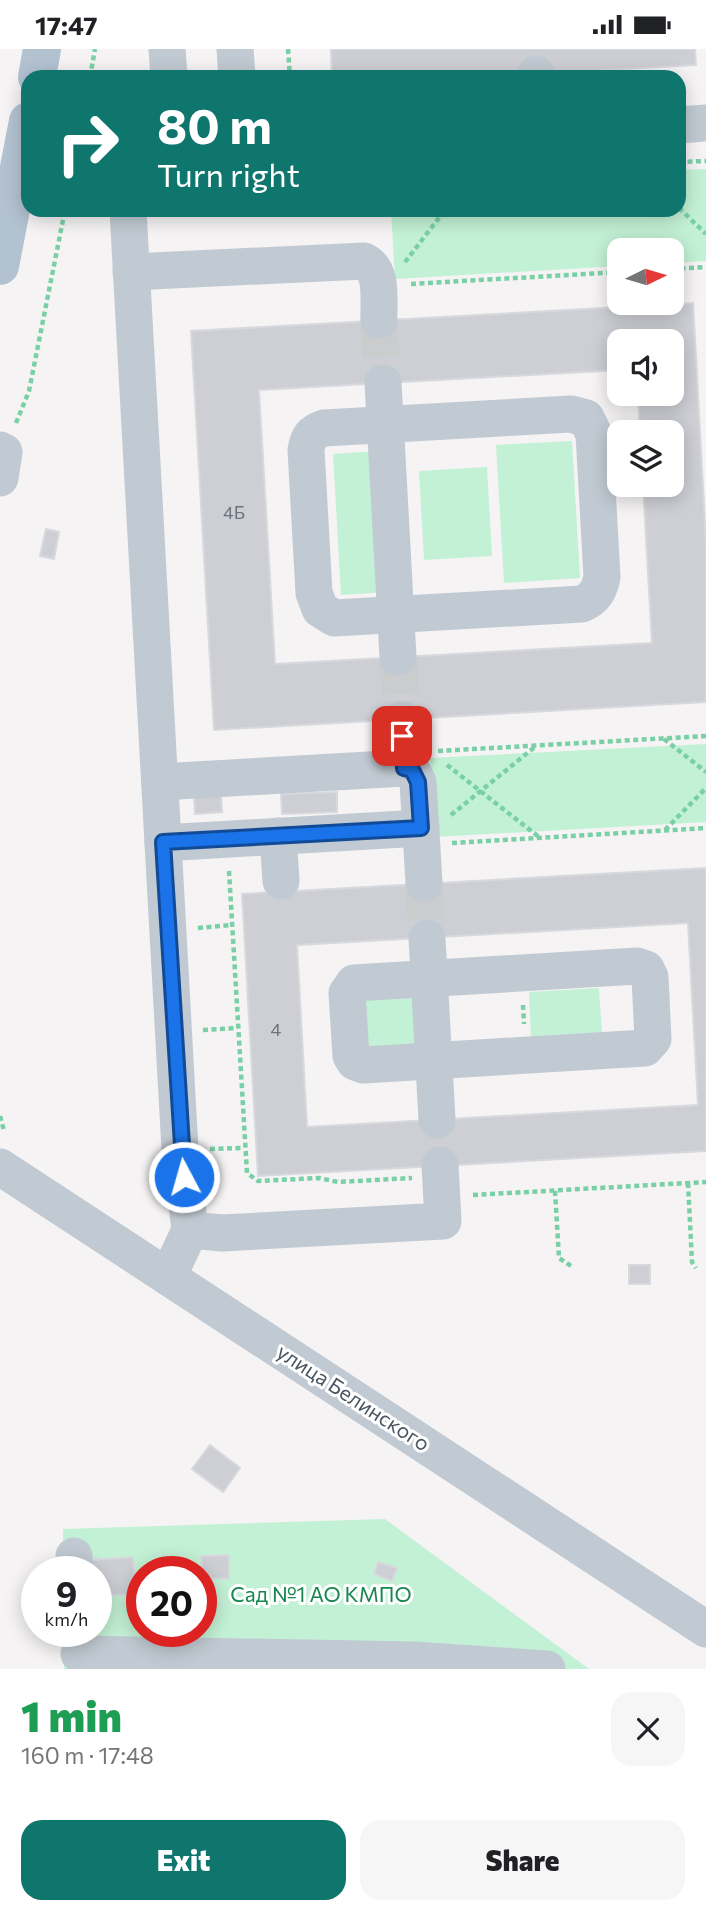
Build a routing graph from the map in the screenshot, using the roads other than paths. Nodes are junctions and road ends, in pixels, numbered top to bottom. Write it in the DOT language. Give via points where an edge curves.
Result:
graph roads {
  1 [pos="42,49"];
  2 [pos="167,49"];
  3 [pos="235,49"];
  4 [pos="38,70"];
  5 [pos="168,70"];
  6 [pos="236,70"];
  7 [pos="706,123"];
  8 [pos="686,124"];
  9 [pos="21,166"];
  10 [pos="128,217"];
  11 [pos="0,266"];
  12 [pos="131,272"];
  13 [pos="382,297"];
  14 [pos="383,383"];
  15 [pos="385,424"];
  16 [pos="396,615"];
  17 [pos="398,657"];
  18 [pos="402,719"];
  19 [pos="404,768"];
  20 [pos="160,782"];
  21 [pos="278,836"];
  22 [pos="421,837"];
  23 [pos="163,842"];
  24 [pos="281,881"];
  25 [pos="424,883"];
  26 [pos="427,937"];
  27 [pos="429,978"];
  28 [pos="434,1061"];
  29 [pos="437,1120"];
  30 [pos="0,1167"];
  31 [pos="441,1181"];
  32 [pos="190,1230"];
  33 [pos="168,1277"];
  34 [pos="706,1629"];
  35 [pos="78,1651"];
  36 [pos="547,1669"];
  1 -- 4 [label="main road"];
  2 -- 5 [label="street"];
  3 -- 6 [label="street"];
  7 -- 8 [label="street"];
  9 -- 11 [label="main road"];
  10 -- 12 [label="street"];
  12 -- 13 [label="street" via="358,260 374,267"];
  12 -- 20 [label="street"];
  14 -- 15 [label="street"];
  15 -- 16 [label="street"];
  15 -- 16 [label="street" via="324,428 310,435 306,450 316,603 334,618"];
  15 -- 16 [label="street" via="579,415 594,433 598,499 602,577 590,600"];
  16 -- 17 [label="street"];
  18 -- 19 [label="street"];
  19 -- 20 [label="street"];
  19 -- 22 [label="street" via="412,770 418,782"];
  20 -- 23 [label="street"];
  21 -- 22 [label="street"];
  21 -- 23 [label="street"];
  21 -- 24 [label="street"];
  22 -- 25 [label="street"];
  23 -- 32 [label="street" via="180,1150"];
  26 -- 27 [label="street"];
  27 -- 28 [label="street"];
  27 -- 28 [label="street" via="359,982 347,993 355,1062"];
  27 -- 28 [label="street" via="642,967 650,977 650,1046"];
  28 -- 29 [label="street"];
  30 -- 33 [label="street, улица Белинского"];
  31 -- 32 [label="street" via="443,1221 222,1233"];
  32 -- 33 [label="street"];
  33 -- 34 [label="street, улица Белинского"];
  35 -- 36 [label="street" via="415,1660"];
}
